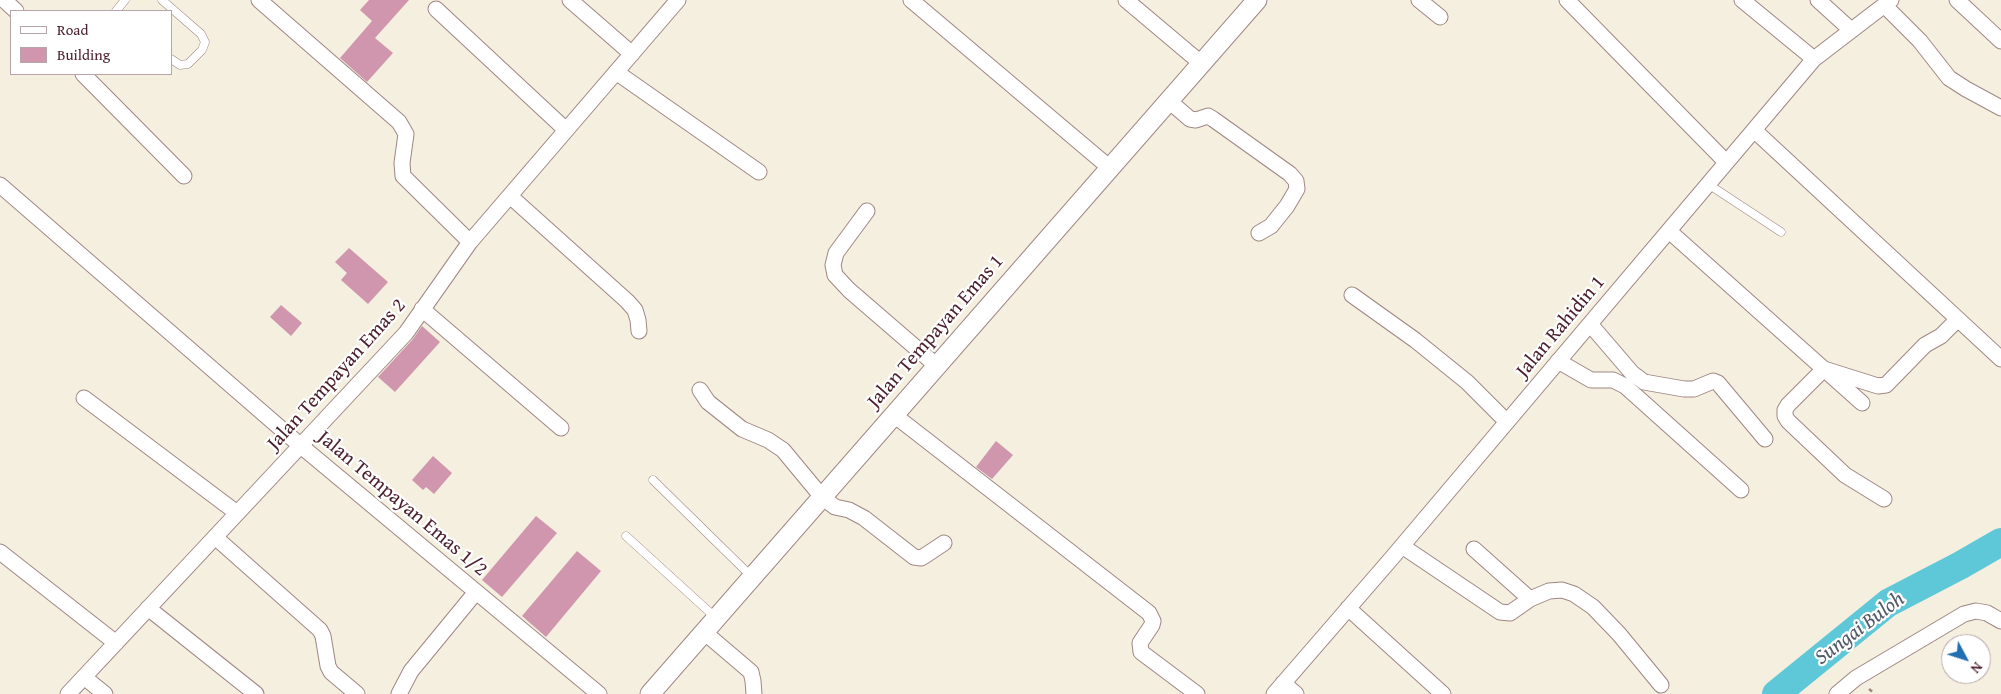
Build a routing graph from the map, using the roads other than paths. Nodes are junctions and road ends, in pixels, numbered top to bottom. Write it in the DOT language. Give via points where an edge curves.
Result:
graph roads {
  1 [pos="4,0"];
  2 [pos="125,0"];
  3 [pos="162,0"];
  4 [pos="259,0"];
  5 [pos="570,0"];
  6 [pos="678,0"];
  7 [pos="911,0"];
  8 [pos="1126,0"];
  9 [pos="1256,0"];
  10 [pos="1419,0"];
  11 [pos="1567,0"];
  12 [pos="1742,0"];
  13 [pos="1818,0"];
  14 [pos="1957,0"];
  15 [pos="1888,3"];
  16 [pos="436,9"];
  17 [pos="15,10"];
  18 [pos="117,10"];
  19 [pos="1440,17"];
  20 [pos="1852,30"];
  21 [pos="2001,41"];
  22 [pos="632,54"];
  23 [pos="1814,59"];
  24 [pos="172,60"];
  25 [pos="1202,64"];
  26 [pos="616,72"];
  27 [pos="84,75"];
  28 [pos="1169,101"];
  29 [pos="2001,108"];
  30 [pos="566,130"];
  31 [pos="1754,130"];
  32 [pos="1726,162"];
  33 [pos="1110,168"];
  34 [pos="759,172"];
  35 [pos="184,176"];
  36 [pos="1708,184"];
  37 [pos="0,185"];
  38 [pos="510,196"];
  39 [pos="866,211"];
  40 [pos="1669,231"];
  41 [pos="1781,232"];
  42 [pos="1259,233"];
  43 [pos="470,242"];
  44 [pos="1352,295"];
  45 [pos="422,309"];
  46 [pos="1958,319"];
  47 [pos="1590,324"];
  48 [pos="639,331"];
  49 [pos="2001,359"];
  50 [pos="1558,361"];
  51 [pos="937,366"];
  52 [pos="1824,369"];
  53 [pos="700,390"];
  54 [pos="84,398"];
  55 [pos="1862,403"];
  56 [pos="894,415"];
  57 [pos="1507,422"];
  58 [pos="561,428"];
  59 [pos="1765,439"];
  60 [pos="301,446"];
  61 [pos="653,480"];
  62 [pos="1740,490"];
  63 [pos="822,497"];
  64 [pos="1884,499"];
  65 [pos="237,513"];
  66 [pos="626,536"];
  67 [pos="215,538"];
  68 [pos="944,543"];
  69 [pos="1402,546"];
  70 [pos="1474,549"];
  71 [pos="0,552"];
  72 [pos="752,577"];
  73 [pos="476,592"];
  74 [pos="1530,599"];
  75 [pos="148,608"];
  76 [pos="1348,608"];
  77 [pos="716,618"];
  78 [pos="2001,621"];
  79 [pos="704,632"];
  80 [pos="116,643"];
  81 [pos="84,677"];
  82 [pos="1661,685"];
  83 [pos="1278,689"];
  84 [pos="591,691"];
  85 [pos="68,694"];
  86 [pos="105,694"];
  87 [pos="256,694"];
  88 [pos="357,694"];
  89 [pos="399,694"];
  90 [pos="650,694"];
  91 [pos="754,694"];
  92 [pos="1197,694"];
  93 [pos="1296,694"];
  94 [pos="1443,694"];
  95 [pos="1837,694"];
  1 -- 17 [label="street"];
  2 -- 18 [label="lane"];
  3 -- 24 [label="lane" via="201,34 205,42 202,50 188,64 180,65"];
  4 -- 43 [label="street" via="399,122 406,134 402,163 404,176"];
  5 -- 22 [label="street"];
  6 -- 22 [label="street, Jalan Tempayan Emas 2"];
  7 -- 33 [label="street"];
  8 -- 25 [label="street"];
  9 -- 25 [label="street, Jalan Tempayan Emas 1"];
  10 -- 19 [label="street"];
  11 -- 32 [label="street"];
  12 -- 23 [label="street"];
  13 -- 20 [label="street"];
  14 -- 21 [label="street"];
  15 -- 20 [label="street, Jalan Rahidin 1"];
  15 -- 29 [label="street" via="1950,78"];
  16 -- 30 [label="street"];
  20 -- 23 [label="street, Jalan Rahidin 1"];
  22 -- 26 [label="street, Jalan Tempayan Emas 2"];
  23 -- 31 [label="street, Jalan Rahidin 1"];
  25 -- 28 [label="street, Jalan Tempayan Emas 1"];
  26 -- 30 [label="street, Jalan Tempayan Emas 2"];
  26 -- 34 [label="street"];
  27 -- 35 [label="street"];
  28 -- 33 [label="street, Jalan Tempayan Emas 1"];
  28 -- 42 [label="street" via="1193,120 1208,116 1213,119 1296,181 1293,198 1271,226"];
  30 -- 38 [label="street, Jalan Tempayan Emas 2"];
  31 -- 32 [label="street, Jalan Rahidin 1"];
  31 -- 46 [label="street"];
  32 -- 36 [label="street, Jalan Rahidin 1"];
  33 -- 51 [label="street, Jalan Tempayan Emas 1"];
  36 -- 40 [label="street, Jalan Rahidin 1"];
  36 -- 41 [label="lane"];
  37 -- 60 [label="street, Jalan Tempayan Emas 1/2"];
  38 -- 43 [label="street, Jalan Tempayan Emas 2"];
  38 -- 48 [label="street" via="627,301 635,310"];
  39 -- 51 [label="street" via="836,253 835,275"];
  40 -- 47 [label="street, Jalan Rahidin 1"];
  40 -- 52 [label="street"];
  43 -- 45 [label="street, Jalan Tempayan Emas 2"];
  44 -- 57 [label="street" via="1467,382"];
  45 -- 58 [label="street"];
  45 -- 60 [label="street, Jalan Tempayan Emas 2" via="406,333"];
  46 -- 49 [label="street"];
  46 -- 52 [label="street" via="1942,336 1924,345 1886,386"];
  47 -- 50 [label="street, Jalan Rahidin 1"];
  47 -- 59 [label="street" via="1632,373 1644,382 1684,389 1694,389 1713,381 1718,383"];
  50 -- 57 [label="street, Jalan Rahidin 1"];
  50 -- 62 [label="street" via="1591,380 1613,380 1625,386"];
  51 -- 56 [label="street, Jalan Tempayan Emas 1"];
  52 -- 55 [label="street"];
  52 -- 64 [label="street" via="1788,404 1785,416 1845,475"];
  53 -- 63 [label="street" via="708,402 742,430 783,450"];
  54 -- 65 [label="street"];
  56 -- 63 [label="street, Jalan Tempayan Emas 1"];
  56 -- 92 [label="street" via="1149,613 1153,621 1140,643 1141,652"];
  57 -- 69 [label="street, Jalan Rahidin 1"];
  60 -- 65 [label="street, Jalan Tempayan Emas 2"];
  60 -- 73 [label="street, Jalan Tempayan Emas 1/2"];
  61 -- 72 [label="lane"];
  63 -- 68 [label="street" via="835,507 864,518 914,557 926,556"];
  63 -- 72 [label="street, Jalan Tempayan Emas 1"];
  65 -- 67 [label="street, Jalan Tempayan Emas 2"];
  66 -- 77 [label="lane"];
  67 -- 75 [label="street, Jalan Tempayan Emas 2"];
  67 -- 88 [label="street" via="320,630 330,672"];
  69 -- 74 [label="street" via="1500,612 1510,613"];
  69 -- 76 [label="street, Jalan Rahidin 1"];
  70 -- 74 [label="street"];
  71 -- 80 [label="street"];
  72 -- 77 [label="street, Jalan Tempayan Emas 1"];
  73 -- 84 [label="street, Jalan Tempayan Emas 1/2"];
  73 -- 89 [label="street" via="411,672"];
  74 -- 82 [label="street" via="1562,590 1574,594 1619,634"];
  75 -- 80 [label="street, Jalan Tempayan Emas 2"];
  75 -- 87 [label="street"];
  76 -- 83 [label="street, Jalan Rahidin 1"];
  76 -- 94 [label="street"];
  77 -- 79 [label="street, Jalan Tempayan Emas 1"];
  78 -- 95 [label="street" via="1987,613 1964,614 1856,678"];
  79 -- 90 [label="street, Jalan Tempayan Emas 1"];
  79 -- 91 [label="street" via="750,672"];
  80 -- 81 [label="street, Jalan Tempayan Emas 2"];
  81 -- 85 [label="street, Jalan Tempayan Emas 2"];
  81 -- 86 [label="street"];
  83 -- 93 [label="street"];
}
